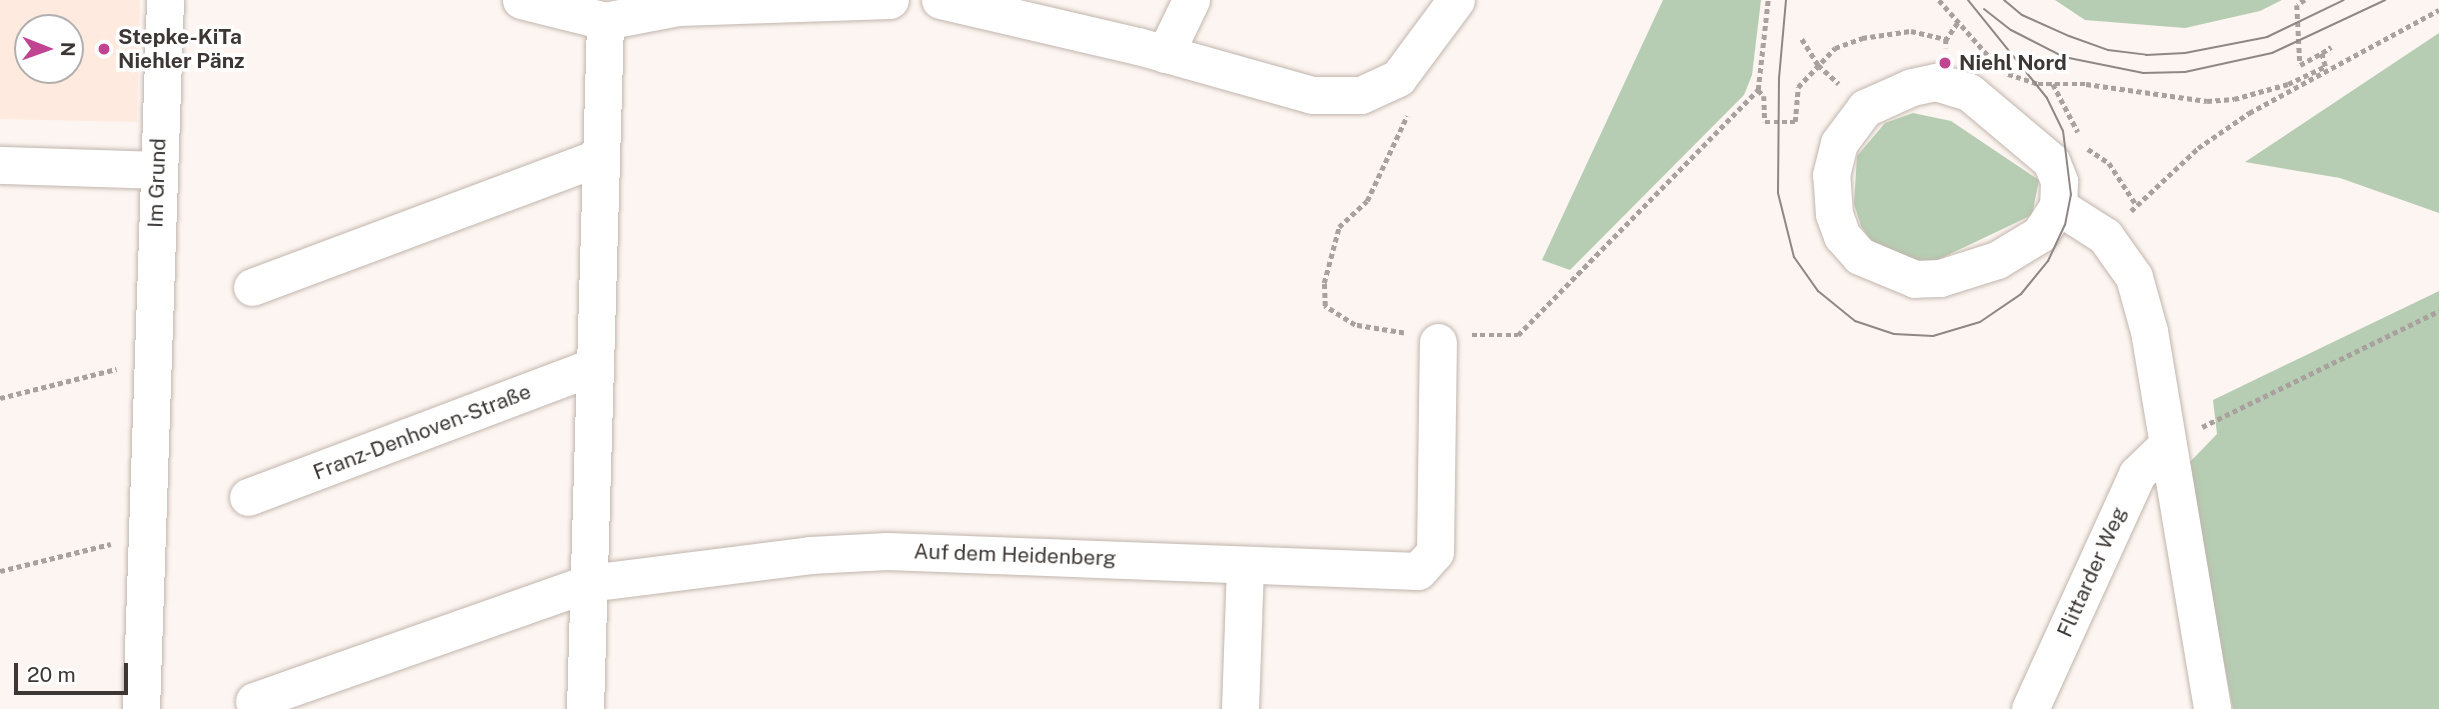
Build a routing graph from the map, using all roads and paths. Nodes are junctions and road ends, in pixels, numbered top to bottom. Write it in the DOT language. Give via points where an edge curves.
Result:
graph roads {
  1 [pos="165,0"];
  2 [pos="521,0"];
  3 [pos="890,0"];
  4 [pos="940,0"];
  5 [pos="1191,0"];
  6 [pos="1456,0"];
  7 [pos="1768,0"];
  8 [pos="1939,0"];
  9 [pos="2305,0"];
  10 [pos="679,3"];
  11 [pos="2439,10"];
  12 [pos="605,21"];
  13 [pos="1958,22"];
  14 [pos="1802,39"];
  15 [pos="1946,39"];
  16 [pos="2331,47"];
  17 [pos="1941,48"];
  18 [pos="2322,53"];
  19 [pos="1165,54"];
  20 [pos="1994,63"];
  21 [pos="1818,65"];
  22 [pos="2327,69"];
  23 [pos="2003,73"];
  24 [pos="1398,78"];
  25 [pos="2053,84"];
  26 [pos="1758,90"];
  27 [pos="2079,136"];
  28 [pos="599,158"];
  29 [pos="0,165"];
  30 [pos="158,170"];
  31 [pos="2058,206"];
  32 [pos="2105,236"];
  33 [pos="252,287"];
  34 [pos="2439,311"];
  35 [pos="1438,337"];
  36 [pos="595,366"];
  37 [pos="152,367"];
  38 [pos="0,398"];
  39 [pos="2167,445"];
  40 [pos="248,497"];
  41 [pos="146,541"];
  42 [pos="1245,565"];
  43 [pos="0,571"];
  44 [pos="589,583"];
  45 [pos="254,701"];
  46 [pos="141,709"];
  47 [pos="586,709"];
  48 [pos="1240,709"];
  49 [pos="2030,709"];
  50 [pos="2212,709"];
  1 -- 30 [label="street, Im Grund"];
  2 -- 12 [label="street"];
  3 -- 10 [label="street"];
  4 -- 19 [label="street"];
  5 -- 19 [label="street"];
  6 -- 24 [label="street"];
  7 -- 26 [label="path"];
  8 -- 13 [label="path"];
  9 -- 18 [label="path" via="2297,5 2300,65"];
  10 -- 12 [label="street"];
  11 -- 22 [label="path"];
  12 -- 28 [label="street"];
  13 -- 15 [label="path"];
  13 -- 20 [label="path"];
  14 -- 21 [label="path"];
  15 -- 17 [label="path"];
  15 -- 21 [label="path" via="1911,31 1862,38 1835,48"];
  16 -- 18 [label="path"];
  18 -- 22 [label="path"];
  19 -- 24 [label="street" via="1312,95 1361,94"];
  21 -- 26 [label="path" via="1798,87 1796,122 1765,122 1765,96"];
  22 -- 25 [label="path" via="2234,99 2207,101"];
  22 -- 32 [label="path" via="2198,148"];
  23 -- 25 [label="path"];
  24 -- 35 [label="path" via="1408,114 1367,201 1339,227 1324,283 1325,306 1355,325"];
  25 -- 27 [label="path"];
  26 -- 35 [label="path" via="1518,335"];
  28 -- 33 [label="street"];
  28 -- 36 [label="street"];
  29 -- 30 [label="street"];
  30 -- 37 [label="street, Im Grund"];
  31 -- 31 [label="street" via="2059,181 2051,161 1956,85 1924,83 1865,108 1839,143 1831,175 1834,214 1842,236 1860,256 1915,279 1940,278 1997,260 2040,234"];
  31 -- 32 [label="street"];
  32 -- 39 [label="street" via="2134,277 2149,331"];
  34 -- 39 [label="path"];
  35 -- 42 [label="street, Auf dem Heidenberg" via="1434,552 1418,571"];
  36 -- 40 [label="street, Franz-Denhoven-Straße"];
  36 -- 44 [label="street"];
  37 -- 38 [label="path" via="129,366"];
  37 -- 41 [label="street, Im Grund"];
  39 -- 49 [label="street, Flittarder Weg" via="2137,474"];
  39 -- 50 [label="street"];
  41 -- 43 [label="path" via="122,541"];
  41 -- 46 [label="street, Im Grund"];
  42 -- 44 [label="street, Auf dem Heidenberg" via="887,551 810,555"];
  42 -- 48 [label="street"];
  44 -- 45 [label="street"];
  44 -- 47 [label="street"];
}
